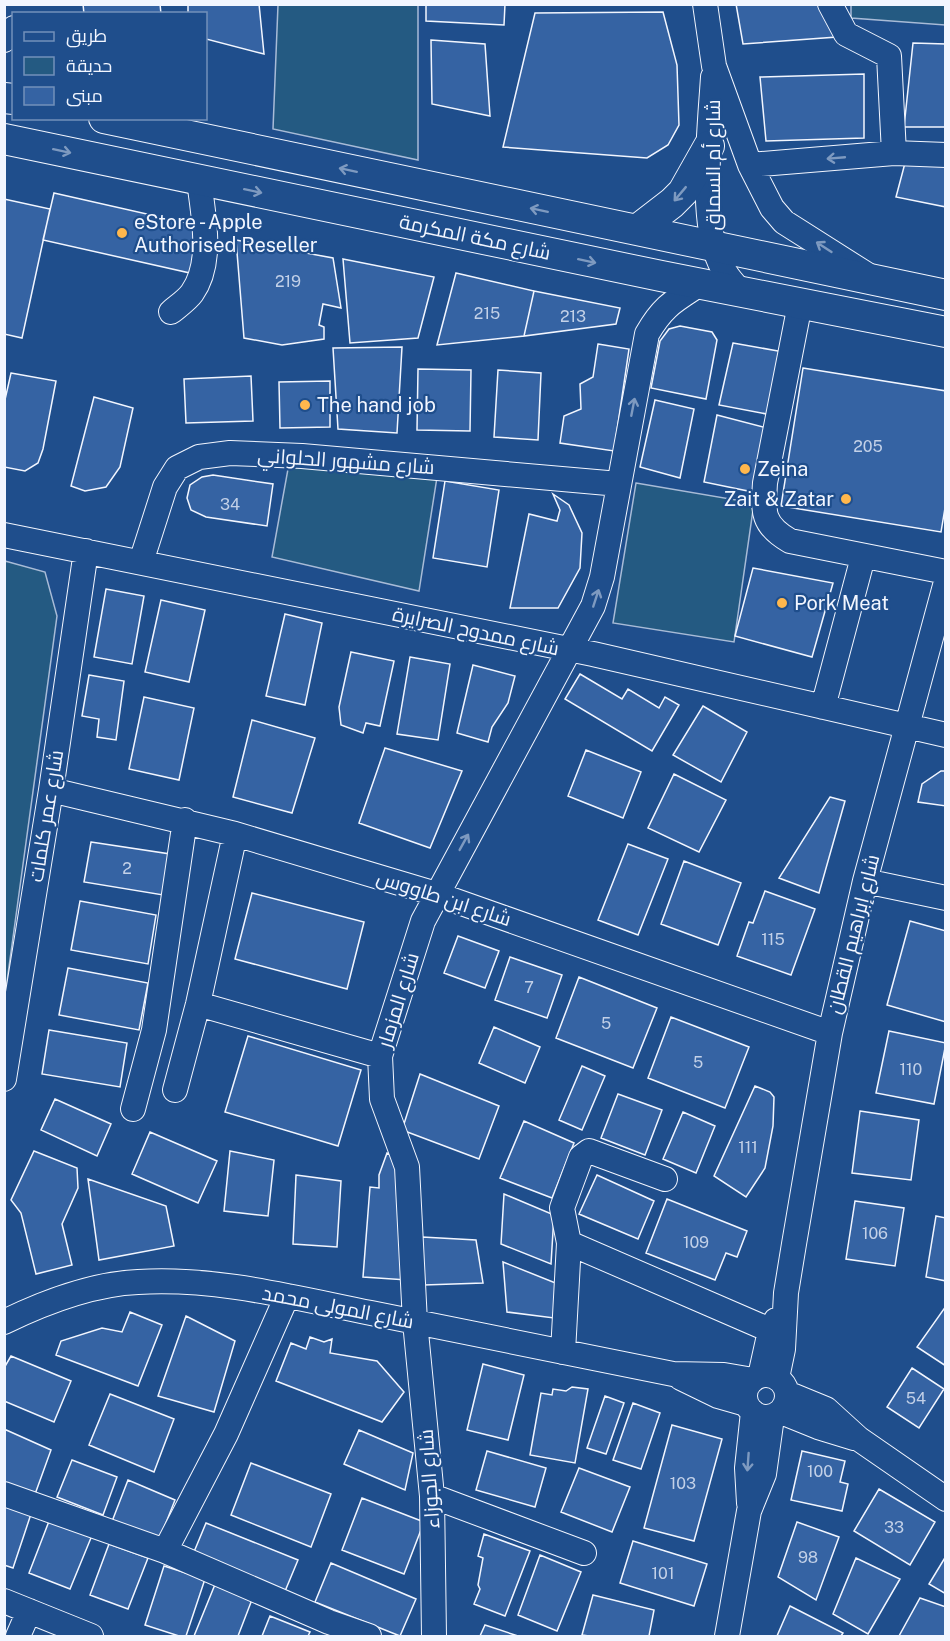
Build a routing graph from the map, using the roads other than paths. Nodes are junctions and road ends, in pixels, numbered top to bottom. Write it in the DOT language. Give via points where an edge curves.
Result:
graph roads {
  1 [pos="705,4"];
  2 [pos="830,4"];
  3 [pos="714,66"];
  4 [pos="114,120"];
  5 [pos="4,139"];
  6 [pos="709,146"];
  7 [pos="894,153"];
  8 [pos="945,155"];
  9 [pos="750,165"];
  10 [pos="199,180"];
  11 [pos="637,230"];
  12 [pos="714,246"];
  13 [pos="873,279"];
  14 [pos="700,284"];
  15 [pos="940,288"];
  16 [pos="742,293"];
  17 [pos="800,304"];
  18 [pos="171,312"];
  19 [pos="863,316"];
  20 [pos="945,332"];
  21 [pos="945,346"];
  22 [pos="619,484"];
  23 [pos="4,535"];
  24 [pos="86,551"];
  25 [pos="863,557"];
  26 [pos="141,562"];
  27 [pos="945,572"];
  28 [pos="945,582"];
  29 [pos="570,650"];
  30 [pos="823,707"];
  31 [pos="907,726"];
  32 [pos="945,735"];
  33 [pos="51,790"];
  34 [pos="185,820"];
  35 [pos="235,834"];
  36 [pos="865,881"];
  37 [pos="436,894"];
  38 [pos="945,898"];
  39 [pos="198,1004"];
  40 [pos="830,1033"];
  41 [pos="380,1056"];
  42 [pos="4,1079"];
  43 [pos="175,1090"];
  44 [pos="133,1109"];
  45 [pos="665,1179"];
  46 [pos="569,1243"];
  47 [pos="786,1293"];
  48 [pos="287,1296"];
  49 [pos="4,1322"];
  50 [pos="415,1322"];
  51 [pos="772,1331"];
  52 [pos="562,1352"];
  53 [pos="766,1396"];
  54 [pos="4,1494"];
  55 [pos="432,1496"];
  56 [pos="945,1499"];
  57 [pos="165,1551"];
  58 [pos="584,1553"];
  59 [pos="4,1601"];
  60 [pos="29,1611"];
  61 [pos="18,1636"];
  62 [pos="91,1636"];
  63 [pos="369,1636"];
  64 [pos="434,1636"];
  65 [pos="727,1636"];
  1 -- 3 [label="street, شارع أم السماق"];
  2 -- 7 [label="street" via="846,34 889,56"];
  3 -- 6 [label="street, شارع أم السماق"];
  3 -- 9 [label="street, شارع أم السماق"];
  11 -- 4 [label="main road, شارع مكة المكرمة, one-way"];
  5 -- 10 [label="main road, شارع مكة المكرمة, one-way"];
  6 -- 11 [label="main road, one-way" via="683,192"];
  6 -- 12 [label="street, شارع أم السماق" via="709,212"];
  7 -- 8 [label="street"];
  7 -- 9 [label="street, one-way"];
  13 -- 9 [label="street, شارع أم السماق, one-way" via="784,222 772,208"];
  10 -- 14 [label="main road, شارع مكة المكرمة, one-way"];
  10 -- 18 [label="street" via="206,246 203,267 192,294"];
  11 -- 12 [label="main road, شارع مكة المكرمة"];
  12 -- 13 [label="main road, شارع مكة المكرمة"];
  12 -- 16 [label="street, شارع أم السماق" via="724,272"];
  13 -- 15 [label="main road, شارع مكة المكرمة"];
  14 -- 16 [label="main road, شارع مكة المكرمة"];
  22 -- 14 [label="street, one-way" via="647,334 658,314"];
  16 -- 17 [label="main road, شارع مكة المكرمة"];
  17 -- 19 [label="main road, شارع مكة المكرمة"];
  17 -- 25 [label="street" via="765,483 766,520 790,542"];
  19 -- 20 [label="main road, شارع مكة المكرمة"];
  19 -- 21 [label="main road"];
  22 -- 26 [label="street, شارع مشهور الحلواني" via="302,456 230,453 199,457 177,468 165,487"];
  29 -- 22 [label="street, one-way" via="593,606 602,577"];
  23 -- 24 [label="street, شارع ممدوح الصرايرة"];
  24 -- 26 [label="street, شارع ممدوح الصرايرة"];
  24 -- 33 [label="street, شارع عمر كلمات"];
  25 -- 27 [label="street"];
  25 -- 30 [label="street"];
  26 -- 29 [label="street, شارع ممدوح الصرايرة"];
  28 -- 31 [label="street, شارع إبراهيم القطان"];
  29 -- 30 [label="street, شارع ممدوح الصرايرة"];
  37 -- 29 [label="street, شارع المزمار, one-way"];
  30 -- 31 [label="street, شارع ممدوح الصرايرة"];
  31 -- 32 [label="street, شارع ممدوح الصرايرة"];
  31 -- 36 [label="street, شارع إبراهيم القطان"];
  33 -- 34 [label="street, شارع ابن طاووس"];
  33 -- 42 [label="street, شارع عمر كلمات"];
  34 -- 35 [label="street, شارع ابن طاووس"];
  34 -- 44 [label="street" via="154,1030"];
  35 -- 37 [label="street, شارع ابن طاووس"];
  35 -- 39 [label="street"];
  36 -- 38 [label="street"];
  36 -- 40 [label="street, شارع إبراهيم القطان"];
  37 -- 40 [label="street, شارع ابن طاووس"];
  37 -- 41 [label="street, شارع المزمار" via="423,921"];
  39 -- 41 [label="street"];
  39 -- 43 [label="street"];
  40 -- 47 [label="street, شارع إبراهيم القطان"];
  41 -- 50 [label="street, شارع المزمار" via="382,1099 407,1167"];
  45 -- 46 [label="street" via="589,1151 581,1157 562,1208"];
  46 -- 51 [label="street"];
  46 -- 52 [label="street"];
  47 -- 51 [label="street, شارع إبراهيم القطان"];
  47 -- 53 [label="street, شارع إبراهيم القطان" via="783,1349"];
  48 -- 49 [label="street, شارع المولى محمد" via="188,1283 137,1282 80,1292"];
  48 -- 50 [label="street, شارع المولى محمد"];
  48 -- 57 [label="street" via="226,1434"];
  50 -- 52 [label="street, شارع المولى محمد"];
  50 -- 55 [label="street, شارع الجوزاء"];
  51 -- 53 [label="street, شارع إبراهيم القطان"];
  52 -- 53 [label="street, شارع المولى محمد" via="674,1374 724,1376"];
  53 -- 56 [label="street, شارع المولى محمد" via="818,1427 859,1439"];
  53 -- 65 [label="street, شارع إبراهيم القطان" via="747,1468 750,1511"];
  54 -- 57 [label="street"];
  55 -- 58 [label="street"];
  55 -- 64 [label="street, شارع الجوزاء"];
  57 -- 63 [label="street"];
  59 -- 60 [label="street"];
  60 -- 61 [label="street"];
  60 -- 62 [label="street"];
}
